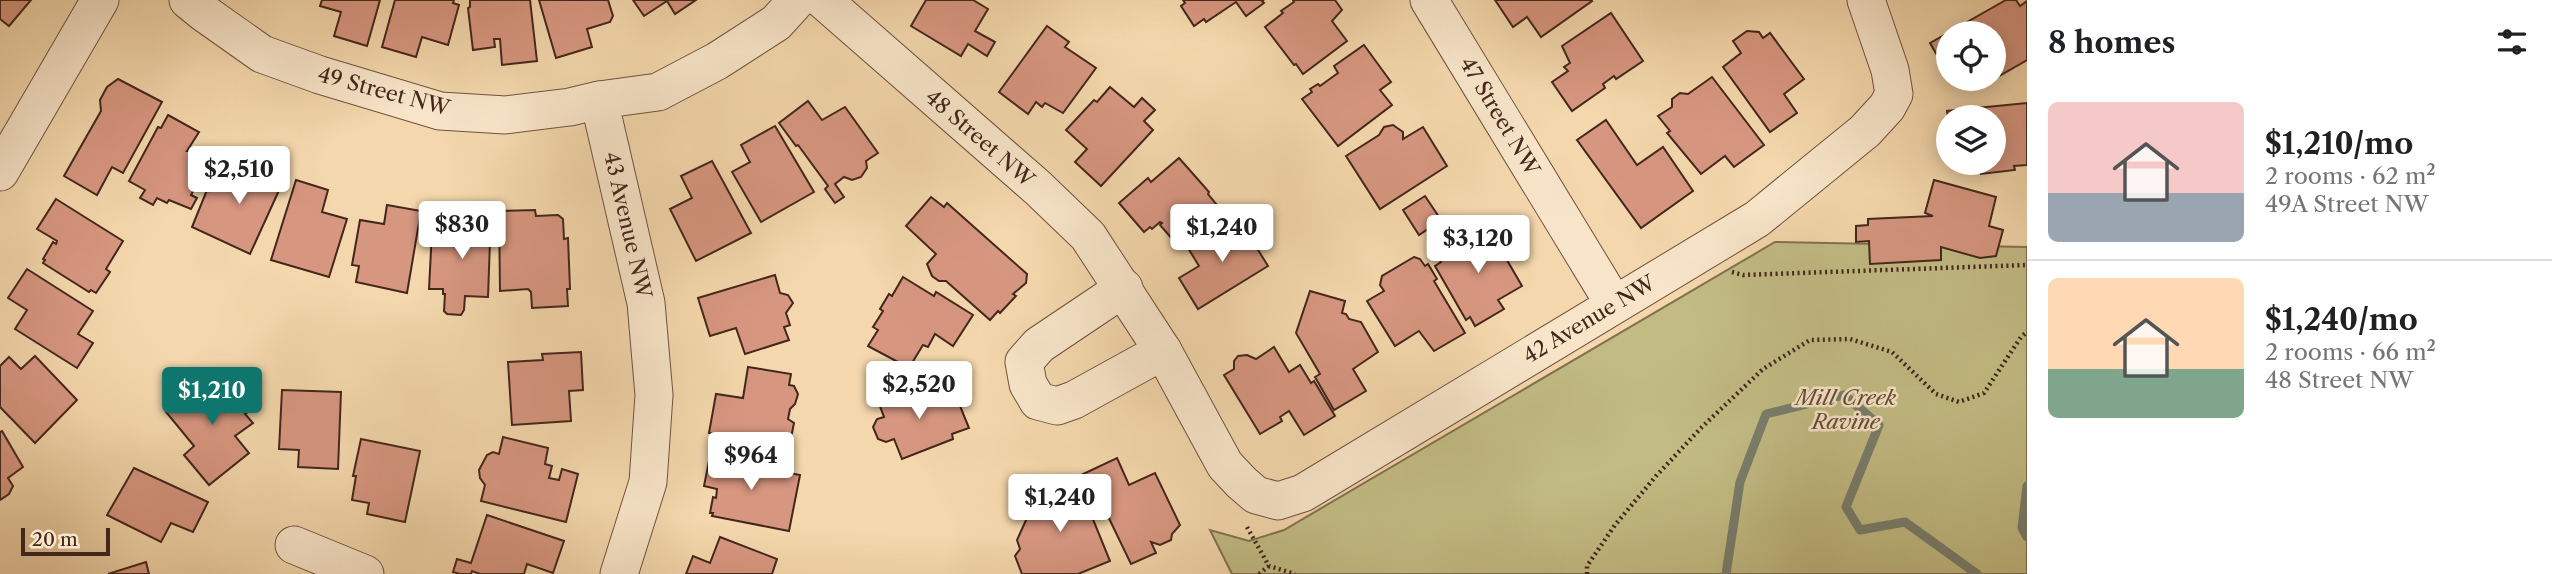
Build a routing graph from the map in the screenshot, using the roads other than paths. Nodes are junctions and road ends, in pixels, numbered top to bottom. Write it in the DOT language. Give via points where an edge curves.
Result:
graph roads {
  1 [pos="100,0"];
  2 [pos="188,0"];
  3 [pos="797,0"];
  4 [pos="823,0"];
  5 [pos="1429,0"];
  6 [pos="1866,0"];
  7 [pos="599,100"];
  8 [pos="0,172"];
  9 [pos="1124,288"];
  10 [pos="1614,304"];
  11 [pos="1163,351"];
  12 [pos="1249,489"];
  13 [pos="294,545"];
  14 [pos="365,574"];
  15 [pos="619,574"];
  1 -- 8 [label="street"];
  2 -- 7 [label="street, 49 Street NW" via="262,54 440,110 505,115"];
  3 -- 7 [label="street" via="776,23 658,92"];
  4 -- 9 [label="street, 48 Street NW" via="1038,188 1088,236"];
  5 -- 10 [label="street, 47 Street NW"];
  6 -- 10 [label="street, 42 Avenue NW" via="1891,71 1895,94 1887,107 1814,175 1757,219"];
  7 -- 15 [label="street, 43 Avenue NW" via="646,303 654,396 648,482"];
  9 -- 11 [label="street, 48 Street NW"];
  9 -- 11 [label="street" via="1038,345 1024,362 1028,384 1038,401 1057,406 1074,400"];
  10 -- 12 [label="street, 42 Avenue NW" via="1303,494 1278,500"];
  11 -- 12 [label="street, 48 Street NW" via="1225,465"];
  13 -- 14 [label="street"];
}
